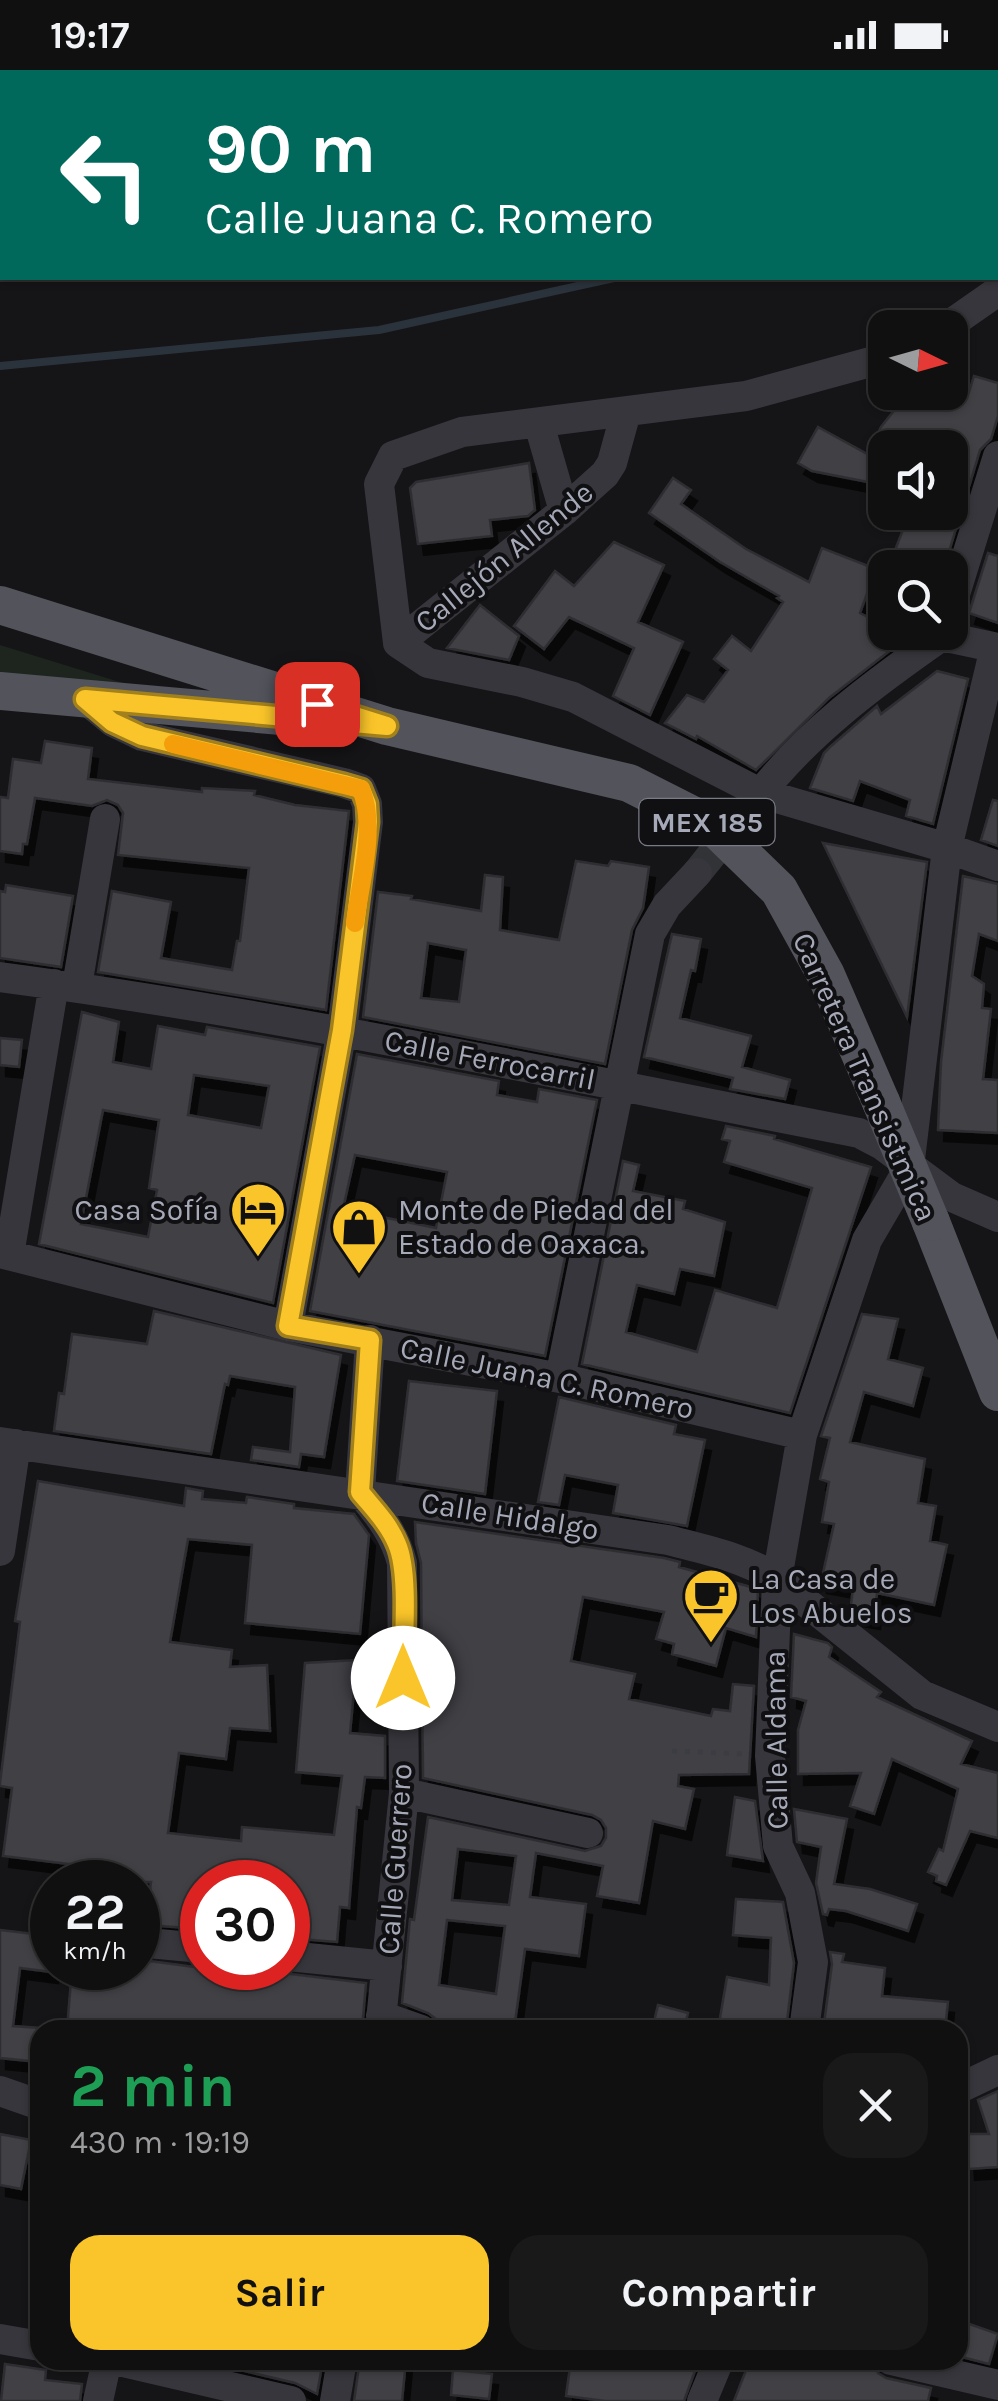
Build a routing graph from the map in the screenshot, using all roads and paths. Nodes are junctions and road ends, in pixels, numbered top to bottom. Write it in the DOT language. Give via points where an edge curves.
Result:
graph roads {
  1 [pos="998,291"];
  2 [pos="968,312"];
  3 [pos="868,363"];
  4 [pos="626,412"];
  5 [pos="539,424"];
  6 [pos="998,456"];
  7 [pos="564,511"];
  8 [pos="968,552"];
  9 [pos="0,605"];
  10 [pos="968,636"];
  11 [pos="398,643"];
  12 [pos="996,648"];
  13 [pos="916,650"];
  14 [pos="0,691"];
  15 [pos="85,699"];
  16 [pos="387,726"];
  17 [pos="756,798"];
  18 [pos="105,819"];
  19 [pos="948,848"];
  20 [pos="998,866"];
  21 [pos="696,874"];
  22 [pos="0,977"];
  23 [pos="66,985"];
  24 [pos="342,1030"];
  25 [pos="621,1087"];
  26 [pos="909,1168"];
  27 [pos="998,1217"];
  28 [pos="4,1254"];
  29 [pos="288,1326"];
  30 [pos="370,1340"];
  31 [pos="560,1378"];
  32 [pos="998,1392"];
  33 [pos="802,1434"];
  34 [pos="8,1443"];
  35 [pos="360,1492"];
  36 [pos="0,1551"];
  37 [pos="777,1578"];
  38 [pos="998,1727"];
  39 [pos="672,1751"];
  40 [pos="770,1756"];
  41 [pos="404,1792"];
  42 [pos="588,1834"];
  43 [pos="310,1958"];
  44 [pos="388,1966"];
  45 [pos="381,2020"];
  46 [pos="805,2020"];
  47 [pos="998,2070"];
  48 [pos="968,2084"];
  49 [pos="0,2090"];
  50 [pos="30,2101"];
  51 [pos="0,2339"];
  52 [pos="30,2344"];
  53 [pos="107,2370"];
  54 [pos="154,2370"];
  55 [pos="340,2370"];
  56 [pos="715,2370"];
  57 [pos="932,2370"];
  58 [pos="998,2386"];
  59 [pos="98,2401"];
  60 [pos="291,2401"];
  61 [pos="335,2401"];
  62 [pos="702,2401"];
  1 -- 2 [label="street"];
  3 -- 4 [label="street" via="746,396"];
  4 -- 5 [label="street"];
  4 -- 7 [label="street, Callejón Allende" via="605,474"];
  5 -- 7 [label="street"];
  5 -- 11 [label="street" via="462,432 393,456 384,468 379,484"];
  6 -- 8 [label="street"];
  7 -- 11 [label="street, Callejón Allende"];
  9 -- 16 [label="main road, Carretera Transistmica / MEX 185"];
  10 -- 12 [label="street"];
  11 -- 17 [label="street" via="428,663 573,697"];
  12 -- 19 [label="street"];
  13 -- 17 [label="street" via="819,730"];
  14 -- 15 [label="main road, Carretera Transistmica / MEX 185"];
  15 -- 16 [label="main road, Carretera Transistmica / MEX 185"];
  15 -- 24 [label="street" via="142,736 361,789 368,822"];
  16 -- 32 [label="main road, Carretera Transistmica / MEX 185, bridge" via="629,783 712,825 779,890 826,975"];
  17 -- 19 [label="street"];
  18 -- 23 [label="street"];
  19 -- 20 [label="street"];
  19 -- 26 [label="street"];
  21 -- 25 [label="street" via="650,934"];
  22 -- 23 [label="street, Calle Ferrocarril"];
  23 -- 24 [label="street, Calle Ferrocarril"];
  23 -- 28 [label="street"];
  24 -- 25 [label="street, Calle Ferrocarril"];
  24 -- 29 [label="street"];
  25 -- 26 [label="street, Calle Ferrocarril" via="859,1132"];
  25 -- 31 [label="street"];
  26 -- 27 [label="street, Calle Ferrocarril"];
  26 -- 33 [label="street, Calle Aldama" via="867,1240"];
  28 -- 29 [label="street, Calle Juana C. Romero"];
  29 -- 30 [label="street, Calle Juana C. Romero"];
  30 -- 31 [label="street, Calle Juana C. Romero"];
  30 -- 35 [label="street"];
  31 -- 33 [label="street, Calle Juana C. Romero"];
  33 -- 37 [label="street, Calle Aldama"];
  34 -- 35 [label="street, Calle Hidalgo"];
  34 -- 36 [label="street"];
  35 -- 37 [label="street, Calle Hidalgo" via="668,1540 755,1564"];
  35 -- 41 [label="street, Calle Guerrero" via="388,1525 402,1563"];
  37 -- 38 [label="street, Calle Hidalgo" via="922,1695"];
  37 -- 40 [label="street, Calle Aldama"];
  39 -- 40 [label="path"];
  40 -- 46 [label="street, Calle Aldama" via="778,1846 800,1893 813,1962"];
  41 -- 42 [label="street"];
  41 -- 44 [label="street, Calle Guerrero"];
  43 -- 44 [label="street"];
  44 -- 45 [label="street, Calle Guerrero"];
  47 -- 48 [label="street"];
  49 -- 50 [label="street"];
  51 -- 52 [label="street"];
  53 -- 59 [label="street"];
  54 -- 60 [label="street"];
  55 -- 61 [label="street"];
  56 -- 62 [label="street"];
  57 -- 58 [label="street"];
}
